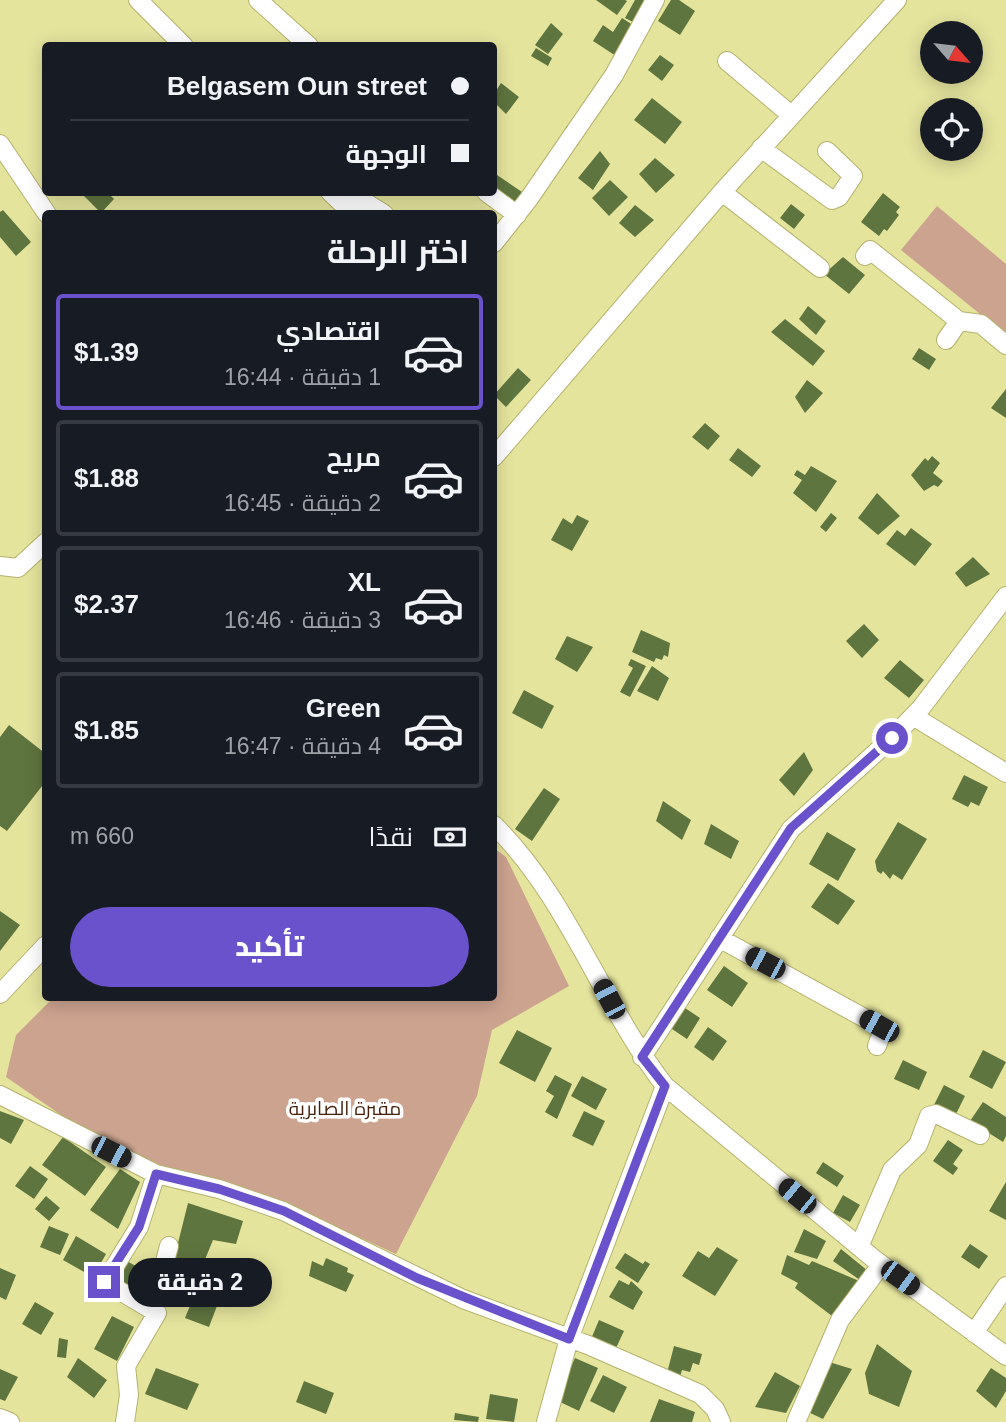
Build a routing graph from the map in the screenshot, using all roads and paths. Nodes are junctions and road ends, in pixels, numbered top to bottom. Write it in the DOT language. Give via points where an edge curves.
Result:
graph roads {
  1 [pos="138,0"];
  2 [pos="258,0"];
  3 [pos="655,0"];
  4 [pos="897,0"];
  5 [pos="180,42"];
  6 [pos="305,42"];
  7 [pos="727,61"];
  8 [pos="791,115"];
  9 [pos="0,145"];
  10 [pos="761,148"];
  11 [pos="827,151"];
  12 [pos="722,192"];
  13 [pos="491,196"];
  14 [pos="342,203"];
  15 [pos="44,210"];
  16 [pos="378,210"];
  17 [pos="517,215"];
  18 [pos="497,239"];
  19 [pos="865,256"];
  20 [pos="820,268"];
  21 [pos="959,321"];
  22 [pos="946,341"];
  23 [pos="1006,345"];
  24 [pos="497,454"];
  25 [pos="42,546"];
  26 [pos="0,566"];
  27 [pos="1006,596"];
  28 [pos="913,716"];
  29 [pos="1006,773"];
  30 [pos="497,828"];
  31 [pos="719,938"];
  32 [pos="42,949"];
  33 [pos="0,993"];
  34 [pos="877,1046"];
  35 [pos="642,1057"];
  36 [pos="665,1086"];
  37 [pos="0,1095"];
  38 [pos="980,1135"];
  39 [pos="156,1174"];
  40 [pos="169,1246"];
  41 [pos="859,1247"];
  42 [pos="881,1265"];
  43 [pos="1006,1286"];
  44 [pos="147,1306"];
  45 [pos="974,1333"];
  46 [pos="569,1339"];
  47 [pos="1006,1356"];
  48 [pos="0,1418"];
  49 [pos="10,1422"];
  50 [pos="125,1422"];
  51 [pos="546,1422"];
  52 [pos="720,1422"];
  53 [pos="796,1422"];
  1 -- 5 [label="street"];
  2 -- 6 [label="street"];
  3 -- 17 [label="street" via="614,75"];
  4 -- 8 [label="street"];
  7 -- 8 [label="street"];
  8 -- 10 [label="street"];
  9 -- 15 [label="street"];
  10 -- 11 [label="street" via="832,200 853,176"];
  10 -- 12 [label="street"];
  12 -- 20 [label="street"];
  12 -- 24 [label="street"];
  13 -- 17 [label="street"];
  14 -- 16 [label="street" via="360,199"];
  17 -- 18 [label="street"];
  19 -- 21 [label="street" via="870,250"];
  21 -- 22 [label="street"];
  21 -- 23 [label="street" via="981,324"];
  25 -- 26 [label="street" via="18,568"];
  27 -- 28 [label="street"];
  28 -- 29 [label="street"];
  28 -- 31 [label="street" via="791,828"];
  30 -- 35 [label="street" via="542,882"];
  31 -- 34 [label="street" via="879,1026"];
  31 -- 35 [label="street"];
  32 -- 33 [label="street"];
  35 -- 36 [label="street"];
  36 -- 41 [label="street"];
  36 -- 46 [label="street"];
  37 -- 39 [label="street"];
  38 -- 41 [label="street" via="929,1116 918,1145 892,1170"];
  39 -- 44 [label="street" via="139,1227 104,1282"];
  39 -- 46 [label="street" via="284,1211 417,1278"];
  40 -- 44 [label="street" via="163,1273"];
  41 -- 42 [label="street"];
  42 -- 45 [label="street"];
  42 -- 53 [label="street" via="840,1320"];
  43 -- 45 [label="street"];
  44 -- 50 [label="street" via="158,1315 126,1366"];
  45 -- 47 [label="street"];
  46 -- 51 [label="street"];
  46 -- 52 [label="street" via="700,1394"];
  48 -- 49 [label="street"];
}
